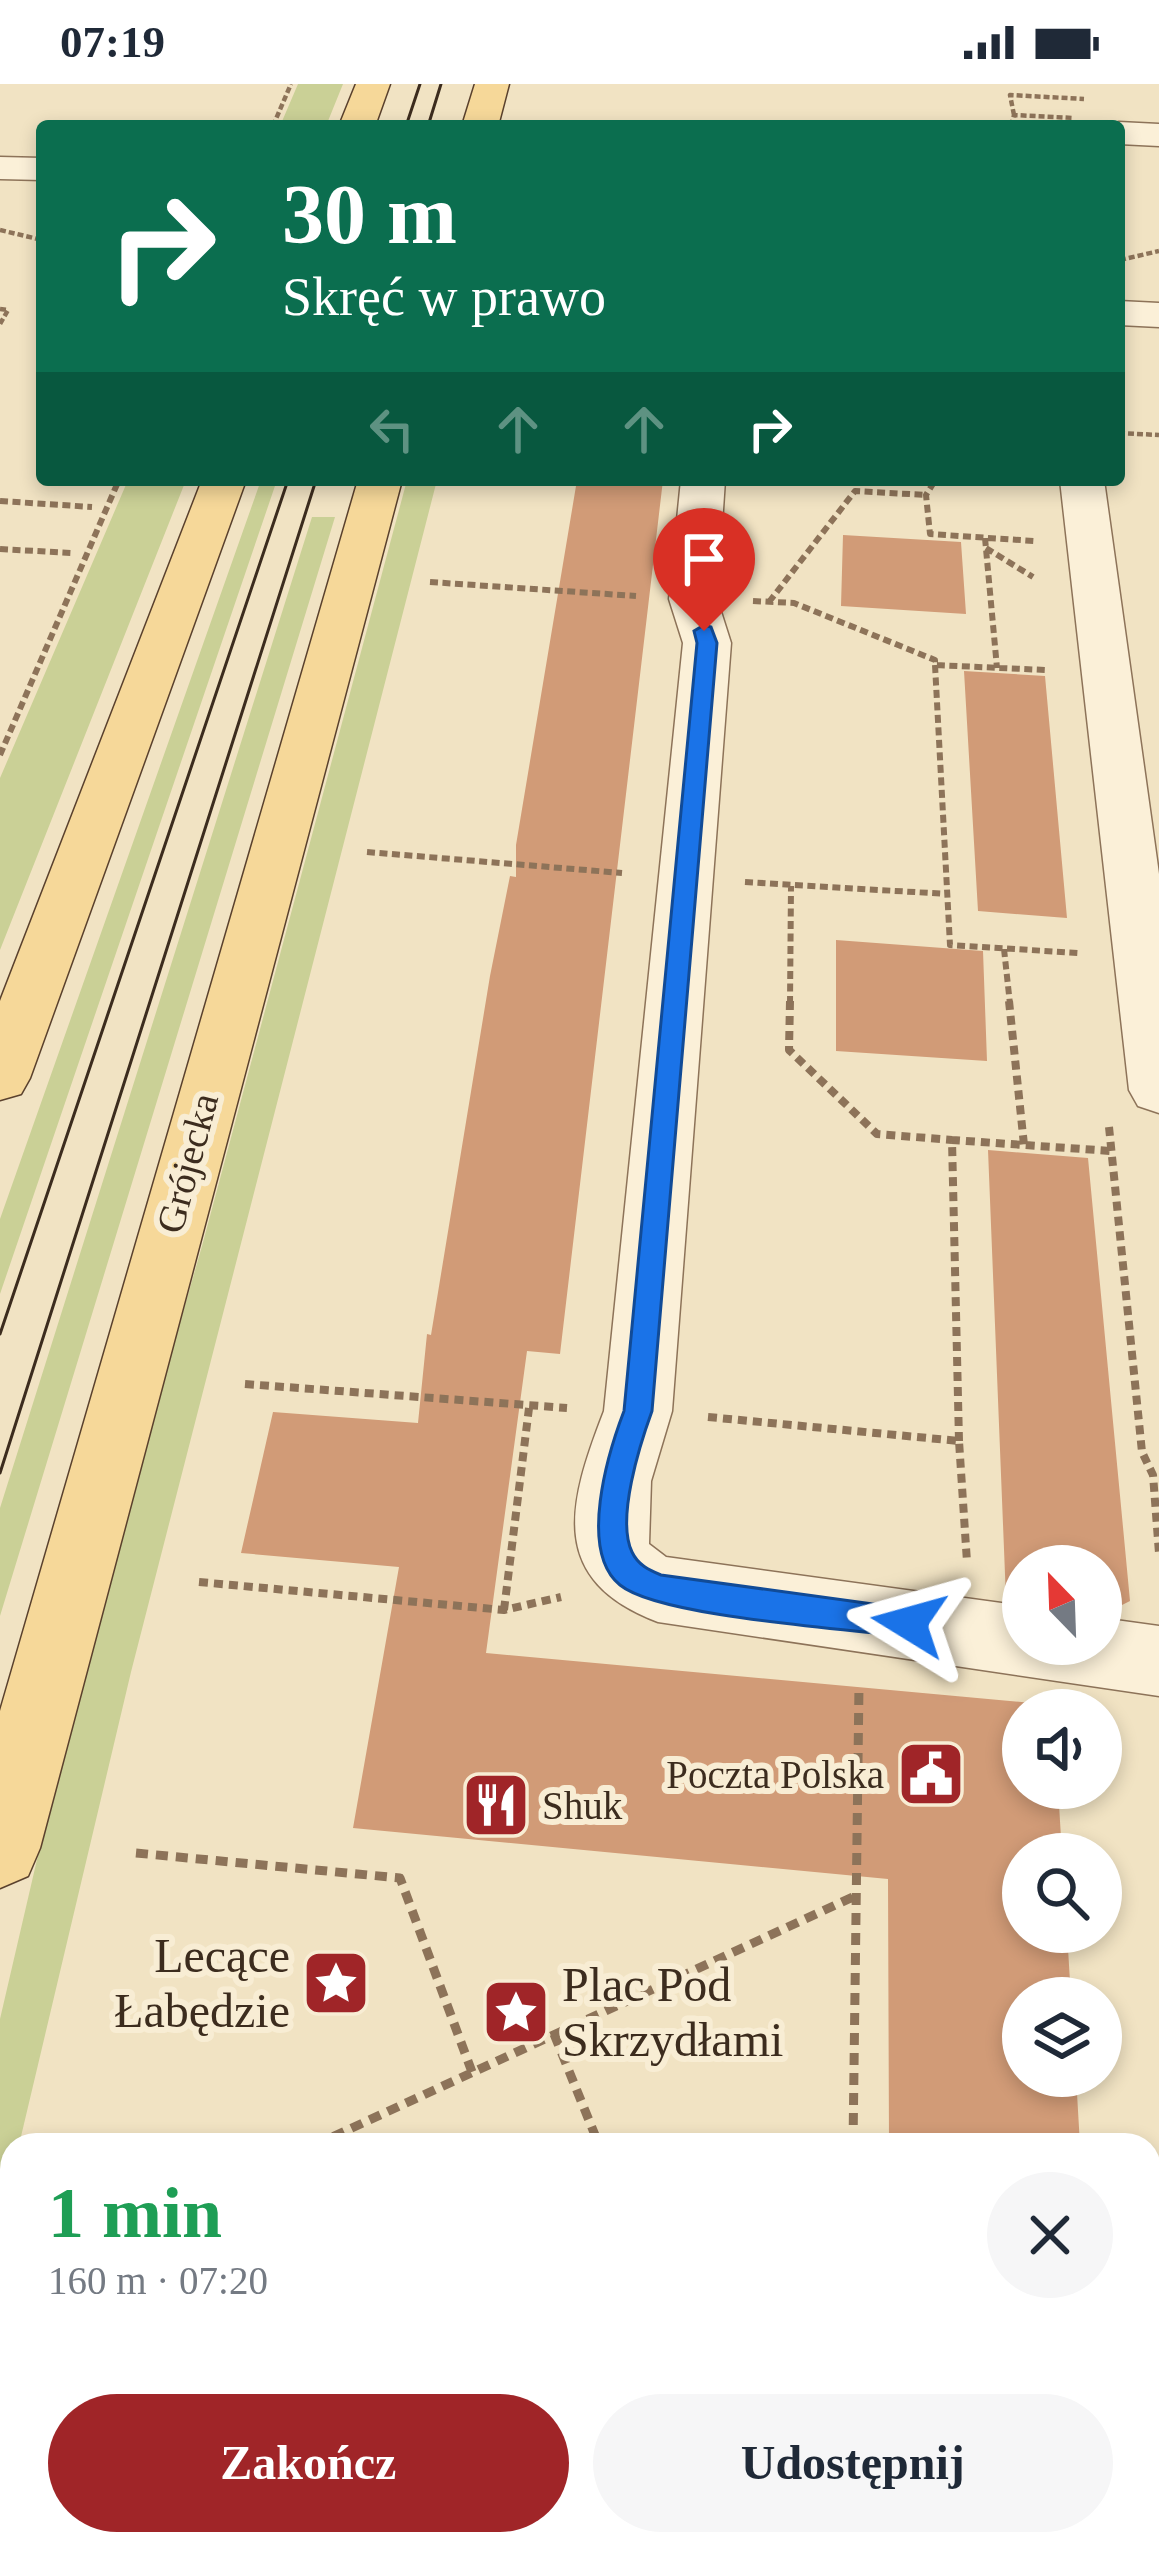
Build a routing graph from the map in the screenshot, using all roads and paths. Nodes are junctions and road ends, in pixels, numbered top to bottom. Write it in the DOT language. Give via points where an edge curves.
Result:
graph roads {
  1 [pos="291,84"];
  2 [pos="373,84"];
  3 [pos="492,84"];
  4 [pos="1006,84"];
  5 [pos="1010,95"];
  6 [pos="276,120"];
  7 [pos="359,120"];
  8 [pos="482,120"];
  9 [pos="1125,133"];
  10 [pos="1159,135"];
  11 [pos="0,167"];
  12 [pos="36,169"];
  13 [pos="0,230"];
  14 [pos="36,239"];
  15 [pos="1159,251"];
  16 [pos="1125,259"];
  17 [pos="0,309"];
  18 [pos="1125,313"];
  19 [pos="1159,315"];
  20 [pos="0,324"];
  21 [pos="1125,433"];
  22 [pos="1159,435"];
  23 [pos="116,486"];
  24 [pos="222,486"];
  25 [pos="378,486"];
  26 [pos="702,486"];
  27 [pos="931,486"];
  28 [pos="1083,486"];
  29 [pos="926,495"];
  30 [pos="0,501"];
  31 [pos="92,507"];
  32 [pos="985,538"];
  33 [pos="1054,543"];
  34 [pos="986,548"];
  35 [pos="0,549"];
  36 [pos="72,553"];
  37 [pos="430,582"];
  38 [pos="1042,583"];
  39 [pos="693,599"];
  40 [pos="769,602"];
  41 [pos="935,665"];
  42 [pos="997,668"];
  43 [pos="1065,671"];
  44 [pos="0,754"];
  45 [pos="791,886"];
  46 [pos="1004,949"];
  47 [pos="1091,954"];
  48 [pos="0,1078"];
  49 [pos="1159,1090"];
  50 [pos="952,1140"];
  51 [pos="1024,1145"];
  52 [pos="1111,1151"];
  53 [pos="530,1408"];
  54 [pos="959,1441"];
  55 [pos="630,1575"];
  56 [pos="200,1582"];
  57 [pos="503,1610"];
  58 [pos="1002,1638"];
  59 [pos="1122,1656"];
  60 [pos="1159,1661"];
  61 [pos="859,1677"];
  62 [pos="0,1848"];
  63 [pos="136,1853"];
  64 [pos="855,1896"];
  65 [pos="554,2034"];
  66 [pos="472,2072"];
  67 [pos="341,2133"];
  68 [pos="594,2133"];
  69 [pos="853,2133"];
  1 -- 6 [label="path"];
  2 -- 7 [label="main road"];
  3 -- 8 [label="main road"];
  4 -- 5 [label="path"];
  9 -- 10 [label="street"];
  11 -- 12 [label="street"];
  13 -- 14 [label="path"];
  15 -- 16 [label="path"];
  17 -- 20 [label="path" via="8,310"];
  18 -- 19 [label="street"];
  21 -- 22 [label="path"];
  23 -- 44 [label="path"];
  24 -- 48 [label="main road"];
  25 -- 62 [label="main road, Grójecka"];
  26 -- 39 [label="street"];
  27 -- 29 [label="path"];
  28 -- 49 [label="street"];
  29 -- 32 [label="path" via="930,535"];
  29 -- 40 [label="path" via="855,491"];
  30 -- 31 [label="path"];
  32 -- 33 [label="path"];
  32 -- 34 [label="path"];
  34 -- 38 [label="path"];
  34 -- 42 [label="path"];
  35 -- 36 [label="path"];
  37 -- 39 [label="path"];
  39 -- 40 [label="path"];
  39 -- 55 [label="street" via="707,643 638,1411 619,1462 613,1523 614,1552"];
  40 -- 41 [label="path" via="794,604"];
  41 -- 42 [label="path"];
  41 -- 46 [label="path" via="950,945"];
  42 -- 43 [label="path"];
  45 -- 50 [label="path" via="789,1050 877,1133"];
  46 -- 47 [label="path"];
  46 -- 51 [label="path"];
  50 -- 51 [label="path"];
  50 -- 54 [label="path"];
  51 -- 52 [label="path"];
  53 -- 57 [label="path"];
  55 -- 57 [label="path"];
  55 -- 58 [label="street" via="658,1589"];
  56 -- 57 [label="path"];
  59 -- 60 [label="street"];
  61 -- 64 [label="path"];
  63 -- 66 [label="path" via="400,1879"];
  64 -- 65 [label="path"];
  64 -- 69 [label="path"];
  65 -- 66 [label="path"];
  65 -- 68 [label="path"];
  66 -- 67 [label="path"];
}
